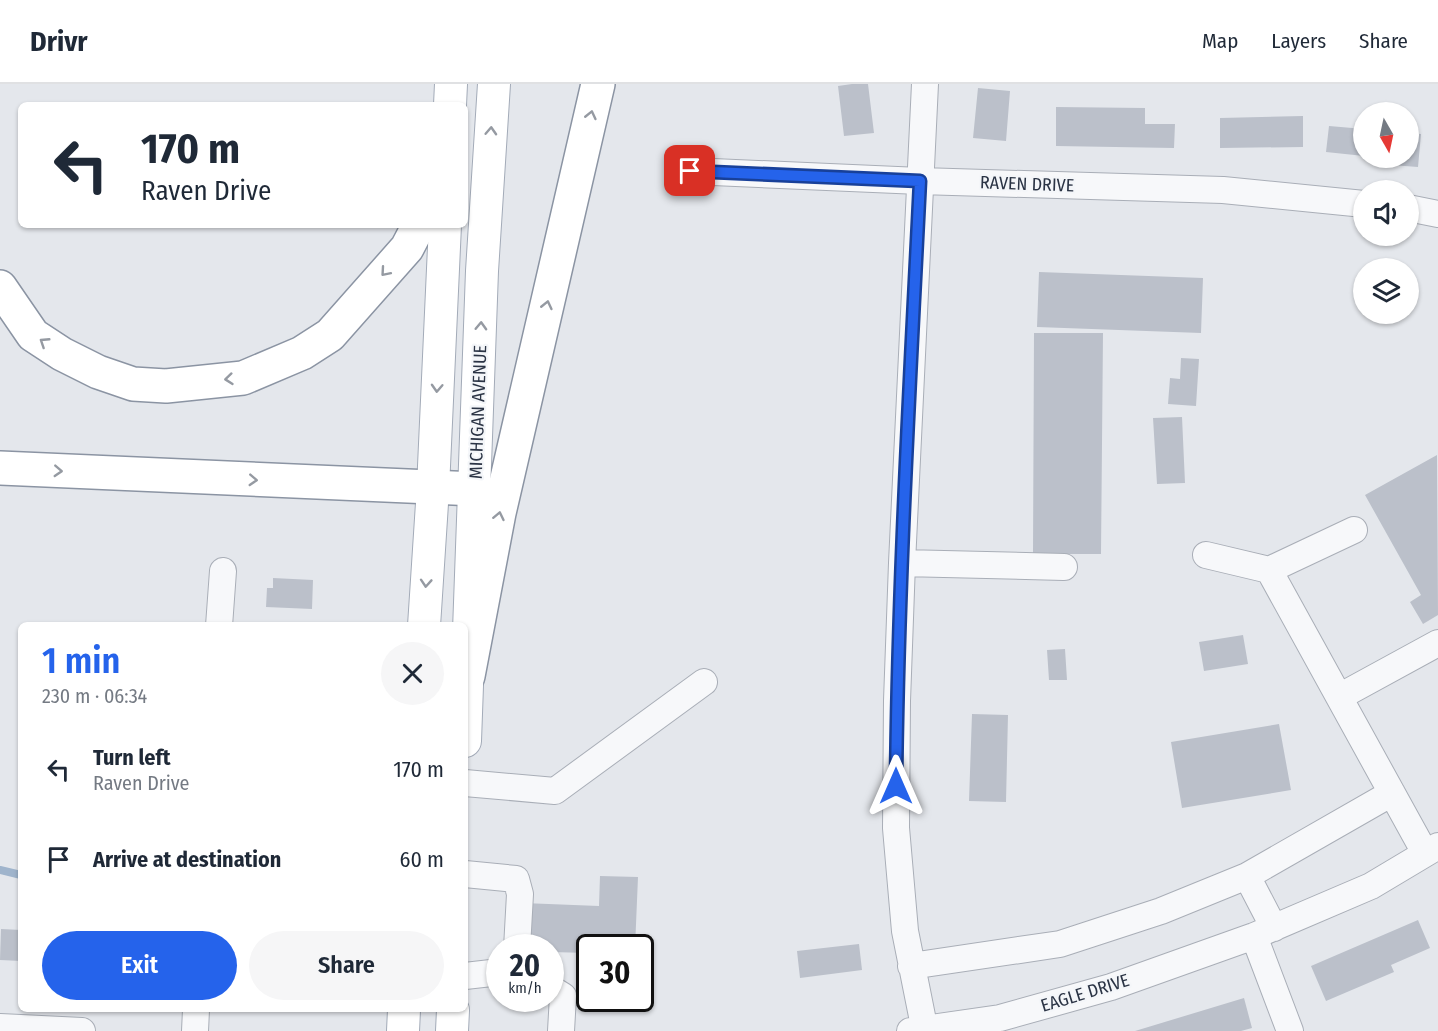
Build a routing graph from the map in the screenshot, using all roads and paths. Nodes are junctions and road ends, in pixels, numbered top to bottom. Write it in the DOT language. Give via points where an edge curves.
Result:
graph roads {
  1 [pos="451,84"];
  2 [pos="494,84"];
  3 [pos="598,84"];
  4 [pos="925,84"];
  5 [pos="450,102"];
  6 [pos="690,171"];
  7 [pos="920,181"];
  8 [pos="1353,203"];
  9 [pos="1419,210"];
  10 [pos="1438,214"];
  11 [pos="417,228"];
  12 [pos="445,228"];
  13 [pos="0,287"];
  14 [pos="0,468"];
  15 [pos="433,488"];
  16 [pos="476,489"];
  17 [pos="1354,530"];
  18 [pos="1206,555"];
  19 [pos="902,563"];
  20 [pos="1064,567"];
  21 [pos="1269,570"];
  22 [pos="223,571"];
  23 [pos="219,622"];
  24 [pos="424,622"];
  25 [pos="1438,643"];
  26 [pos="468,676"];
  27 [pos="704,682"];
  28 [pos="1339,697"];
  29 [pos="468,783"];
  30 [pos="1392,793"];
  31 [pos="1432,850"];
  32 [pos="468,874"];
  33 [pos="1247,876"];
  34 [pos="1264,932"];
  35 [pos="518,934"];
  36 [pos="911,966"];
  37 [pos="486,974"];
  38 [pos="468,976"];
  39 [pos="196,1012"];
  40 [pos="404,1012"];
  41 [pos="453,1012"];
  42 [pos="562,1012"];
  43 [pos="0,1027"];
  44 [pos="920,1030"];
  45 [pos="82,1031"];
  46 [pos="195,1031"];
  47 [pos="403,1031"];
  48 [pos="452,1031"];
  49 [pos="561,1031"];
  50 [pos="1290,1031"];
  1 -- 5 [label="main road"];
  16 -- 2 [label="main road, MICHIGAN AVENUE, one-way" via="482,271"];
  26 -- 3 [label="highway, one-way" via="499,513"];
  4 -- 7 [label="street"];
  6 -- 7 [label="street, RAVEN DRIVE"];
  7 -- 8 [label="street, RAVEN DRIVE" via="1223,190"];
  7 -- 19 [label="street"];
  9 -- 10 [label="street"];
  11 -- 13 [label="highway, one-way" via="406,248 330,335 302,353 243,378 166,386 133,384 98,372 33,335"];
  12 -- 15 [label="main road, one-way"];
  14 -- 15 [label="highway, one-way"];
  15 -- 16 [label="highway"];
  15 -- 24 [label="main road, one-way"];
  16 -- 26 [label="main road, MICHIGAN AVENUE"];
  17 -- 21 [label="street"];
  18 -- 21 [label="street"];
  19 -- 20 [label="street"];
  19 -- 36 [label="street" via="896,828"];
  21 -- 28 [label="street"];
  22 -- 23 [label="street"];
  25 -- 28 [label="street"];
  27 -- 29 [label="street" via="555,791"];
  28 -- 30 [label="street"];
  30 -- 31 [label="street"];
  30 -- 33 [label="street"];
  31 -- 34 [label="street, EAGLE DRIVE" via="1371,886"];
  32 -- 35 [label="street" via="516,879 520,894"];
  33 -- 34 [label="street"];
  33 -- 36 [label="street" via="1161,912 1060,944"];
  34 -- 44 [label="street, EAGLE DRIVE" via="1111,987 1000,1018"];
  34 -- 50 [label="street"];
  36 -- 44 [label="street"];
  37 -- 38 [label="street"];
  39 -- 46 [label="street"];
  40 -- 47 [label="main road"];
  41 -- 48 [label="main road"];
  42 -- 49 [label="street"];
  43 -- 45 [label="street"];
}
